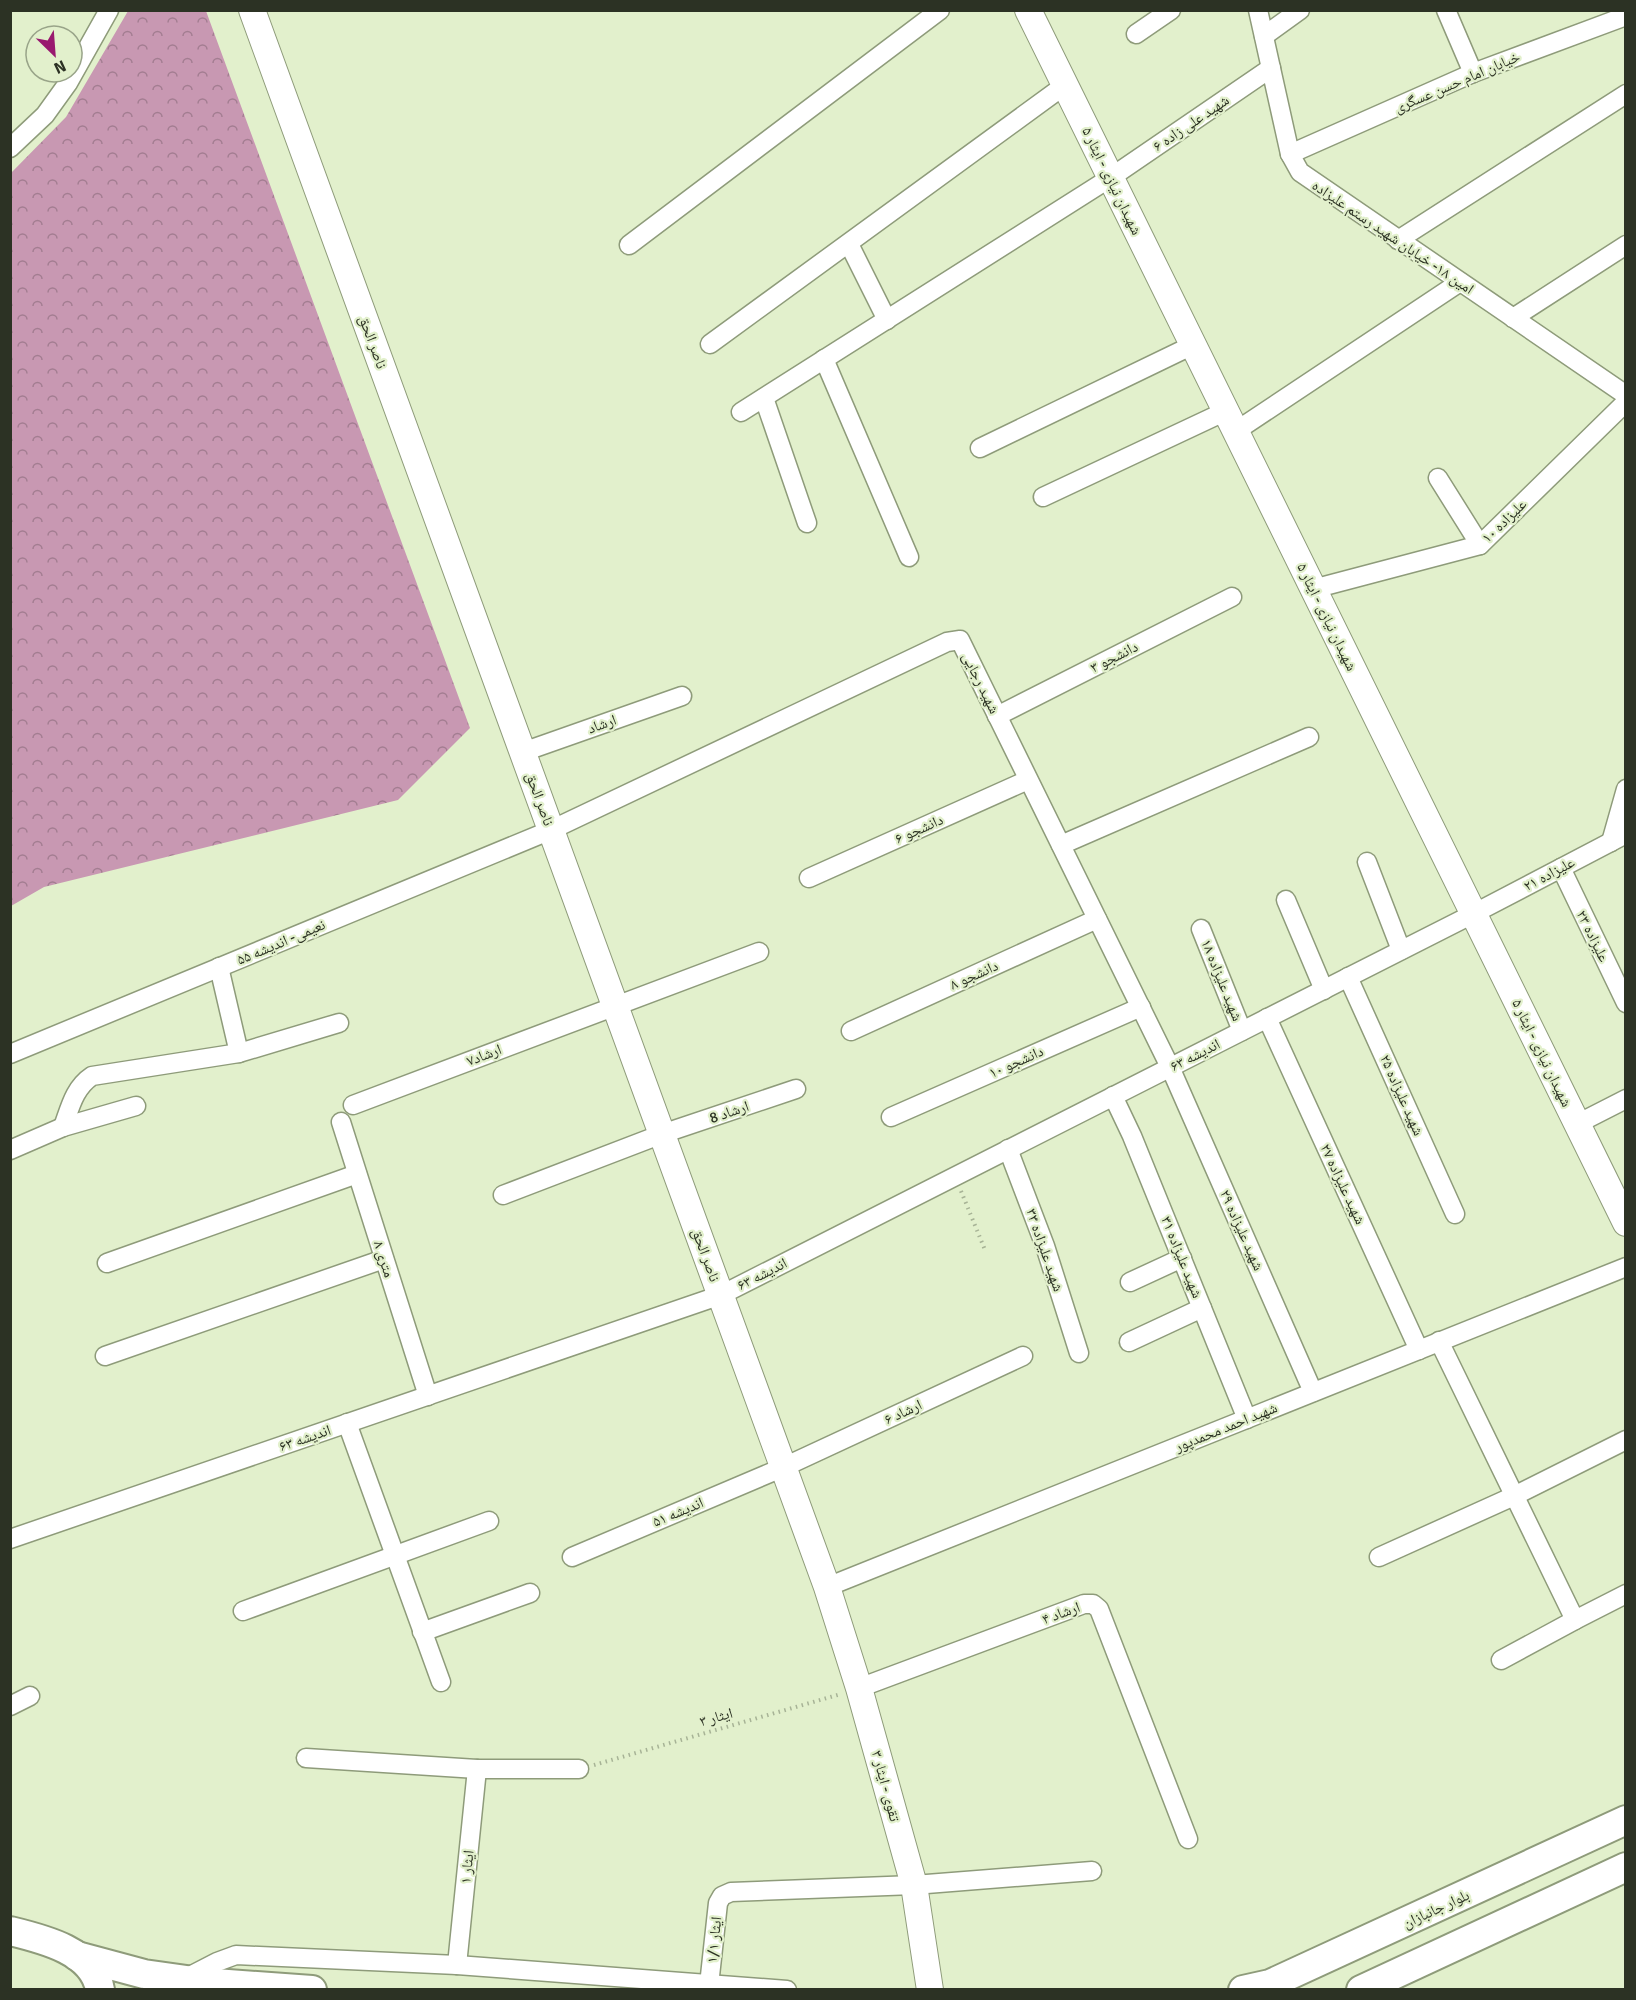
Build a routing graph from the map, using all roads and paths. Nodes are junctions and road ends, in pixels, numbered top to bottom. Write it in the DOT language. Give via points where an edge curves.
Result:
graph roads {
  1 [pos="108,10"];
  2 [pos="252,10"];
  3 [pos="940,10"];
  4 [pos="1028,10"];
  5 [pos="1171,10"];
  6 [pos="1258,10"];
  7 [pos="1300,10"];
  8 [pos="1446,10"];
  9 [pos="1626,16"];
  10 [pos="1136,34"];
  11 [pos="1264,36"];
  12 [pos="1271,68"];
  13 [pos="1473,73"];
  14 [pos="1065,86"];
  15 [pos="1626,94"];
  16 [pos="10,148"];
  17 [pos="1290,154"];
  18 [pos="1110,177"];
  19 [pos="1398,240"];
  20 [pos="849,244"];
  21 [pos="629,245"];
  22 [pos="1626,245"];
  23 [pos="1460,282"];
  24 [pos="1513,318"];
  25 [pos="887,320"];
  26 [pos="710,344"];
  27 [pos="1193,345"];
  28 [pos="824,359"];
  29 [pos="1626,395"];
  30 [pos="764,398"];
  31 [pos="1626,402"];
  32 [pos="741,412"];
  33 [pos="1231,421"];
  34 [pos="980,448"];
  35 [pos="1438,478"];
  36 [pos="1043,497"];
  37 [pos="807,523"];
  38 [pos="1480,545"];
  39 [pos="909,557"];
  40 [pos="1313,589"];
  41 [pos="1232,597"];
  42 [pos="682,696"];
  43 [pos="997,716"];
  44 [pos="1309,737"];
  45 [pos="523,752"];
  46 [pos="1029,780"];
  47 [pos="1626,789"];
  48 [pos="551,830"];
  49 [pos="1618,838"];
  50 [pos="1061,845"];
  51 [pos="1367,862"];
  52 [pos="1561,868"];
  53 [pos="809,878"];
  54 [pos="1286,900"];
  55 [pos="1473,914"];
  56 [pos="1097,919"];
  57 [pos="1201,929"];
  58 [pos="1401,950"];
  59 [pos="759,952"];
  60 [pos="219,967"];
  61 [pos="1348,977"];
  62 [pos="1324,990"];
  63 [pos="1626,1003"];
  64 [pos="615,1006"];
  65 [pos="1140,1007"];
  66 [pos="1267,1018"];
  67 [pos="339,1023"];
  68 [pos="851,1031"];
  69 [pos="1242,1031"];
  70 [pos="239,1053"];
  71 [pos="10,1054"];
  72 [pos="1170,1067"];
  73 [pos="796,1089"];
  74 [pos="1113,1096"];
  75 [pos="1626,1099"];
  76 [pos="353,1105"];
  77 [pos="136,1106"];
  78 [pos="891,1117"];
  79 [pos="341,1122"];
  80 [pos="1576,1124"];
  81 [pos="63,1127"];
  82 [pos="662,1134"];
  83 [pos="1008,1149"];
  84 [pos="10,1150"];
  85 [pos="357,1174"];
  86 [pos="955,1176"];
  87 [pos="503,1195"];
  88 [pos="1455,1214"];
  89 [pos="1626,1223"];
  90 [pos="985,1250"];
  91 [pos="1182,1258"];
  92 [pos="384,1259"];
  93 [pos="107,1263"];
  94 [pos="1626,1267"];
  95 [pos="1130,1282"];
  96 [pos="721,1295"];
  97 [pos="1202,1308"];
  98 [pos="1439,1341"];
  99 [pos="1129,1342"];
  100 [pos="1419,1350"];
  101 [pos="1079,1353"];
  102 [pos="105,1356"];
  103 [pos="1023,1356"];
  104 [pos="1313,1392"];
  105 [pos="428,1396"];
  106 [pos="1247,1419"];
  107 [pos="347,1423"];
  108 [pos="1626,1440"];
  109 [pos="784,1467"];
  110 [pos="1514,1496"];
  111 [pos="489,1521"];
  112 [pos="10,1539"];
  113 [pos="395,1555"];
  114 [pos="572,1557"];
  115 [pos="1379,1557"];
  116 [pos="827,1587"];
  117 [pos="530,1593"];
  118 [pos="1626,1594"];
  119 [pos="243,1611"];
  120 [pos="1575,1620"];
  121 [pos="423,1632"];
  122 [pos="1501,1660"];
  123 [pos="441,1682"];
  124 [pos="859,1688"];
  125 [pos="30,1696"];
  126 [pos="10,1706"];
  127 [pos="306,1758"];
  128 [pos="477,1769"];
  129 [pos="579,1769"];
  130 [pos="1626,1820"];
  131 [pos="1188,1839"];
  132 [pos="1626,1867"];
  133 [pos="1092,1871"];
  134 [pos="914,1885"];
  135 [pos="10,1931"];
  136 [pos="77,1956"];
  137 [pos="457,1965"];
  138 [pos="184,1979"];
  139 [pos="136,1982"];
  140 [pos="709,1985"];
  141 [pos="100,1989"];
  142 [pos="312,1989"];
  143 [pos="787,1989"];
  144 [pos="930,1989"];
  145 [pos="1243,1989"];
  146 [pos="1361,1989"];
  1 -- 16 [label="street" via="68,83 45,115"];
  2 -- 45 [label="street, ناصر الحق"];
  3 -- 21 [label="street"];
  4 -- 14 [label="street, شهیدان نیازی - ایثار ۵"];
  5 -- 10 [label="street"];
  6 -- 11 [label="street, امین ۱۸- خيابان شهيد رستم عليزاده"];
  7 -- 11 [label="street"];
  8 -- 13 [label="street"];
  9 -- 13 [label="street, خیابان امام حسن عسگری"];
  11 -- 12 [label="street, امین ۱۸- خيابان شهيد رستم عليزاده"];
  12 -- 17 [label="street, امین ۱۸- خيابان شهيد رستم عليزاده"];
  12 -- 18 [label="street, شهید علی زاده ۶"];
  13 -- 17 [label="street, خیابان امام حسن عسگری"];
  14 -- 18 [label="street, شهیدان نیازی - ایثار ۵"];
  14 -- 20 [label="street"];
  15 -- 19 [label="street"];
  17 -- 19 [label="street, امین ۱۸- خيابان شهيد رستم عليزاده" via="1300,172"];
  18 -- 25 [label="street, شهید علی زاده ۶"];
  18 -- 27 [label="street, شهیدان نیازی - ایثار ۵"];
  19 -- 23 [label="street, امین ۱۸- خيابان شهيد رستم عليزاده"];
  20 -- 25 [label="street"];
  20 -- 26 [label="street"];
  22 -- 24 [label="street"];
  23 -- 24 [label="street, امین ۱۸- خيابان شهيد رستم عليزاده"];
  23 -- 33 [label="street"];
  24 -- 29 [label="street, امین ۱۸- خيابان شهيد رستم عليزاده"];
  25 -- 28 [label="street, شهید علی زاده ۶"];
  27 -- 33 [label="street, شهیدان نیازی - ایثار ۵"];
  27 -- 34 [label="street"];
  28 -- 30 [label="street, شهید علی زاده ۶"];
  28 -- 39 [label="street"];
  30 -- 32 [label="street, شهید علی زاده ۶"];
  30 -- 37 [label="street"];
  31 -- 38 [label="street, علیزاده ۱۰"];
  33 -- 36 [label="street"];
  33 -- 40 [label="street, شهیدان نیازی - ایثار ۵"];
  35 -- 38 [label="street"];
  38 -- 40 [label="street, علیزاده ۱۰"];
  40 -- 55 [label="street, شهیدان نیازی - ایثار ۵"];
  41 -- 43 [label="street, دانشجو ۳"];
  42 -- 45 [label="street, ارشاد"];
  43 -- 46 [label="street, شهید رجایی"];
  43 -- 48 [label="street, شهید رجایی" via="960,640 947,642"];
  44 -- 50 [label="street"];
  45 -- 48 [label="street, ناصر الحق"];
  46 -- 50 [label="street, شهید رجایی"];
  46 -- 53 [label="street, دانشجو ۶"];
  47 -- 49 [label="street"];
  48 -- 60 [label="street, نعیمی- اندیشه ۵۵"];
  48 -- 64 [label="street, ناصر الحق"];
  49 -- 52 [label="street, علیزاده ۲۱"];
  50 -- 56 [label="street, شهید رجایی"];
  51 -- 58 [label="street"];
  52 -- 55 [label="street, علیزاده ۲۱"];
  52 -- 63 [label="street, علیزاده ۲۳"];
  54 -- 62 [label="street"];
  55 -- 58 [label="street, اندیشه ۶۳"];
  55 -- 80 [label="street, شهیدان نیازی - ایثار ۵"];
  56 -- 65 [label="street, شهید رجایی"];
  56 -- 68 [label="street, دانشجو ۸"];
  57 -- 69 [label="street, شهید علیزاده ۱۸"];
  58 -- 61 [label="street, اندیشه ۶۳"];
  59 -- 64 [label="street, ارشاد۷"];
  60 -- 70 [label="street"];
  60 -- 71 [label="street, نعیمی- اندیشه ۵۵"];
  61 -- 62 [label="street, اندیشه ۶۳"];
  61 -- 88 [label="street, شهید علیزاده ۲۵"];
  62 -- 66 [label="street, اندیشه ۶۳"];
  64 -- 76 [label="street, ارشاد۷"];
  64 -- 82 [label="street, ناصر الحق"];
  65 -- 72 [label="street, شهید رجایی"];
  65 -- 78 [label="street, دانشجو ۱۰"];
  66 -- 69 [label="street, اندیشه ۶۳"];
  66 -- 100 [label="street, شهید علیزاده ۲۷"];
  67 -- 70 [label="street"];
  69 -- 72 [label="street, اندیشه ۶۳"];
  70 -- 81 [label="street" via="92,1076 74,1096"];
  72 -- 74 [label="street, اندیشه ۶۳"];
  72 -- 104 [label="street, شهید علیزاده ۲۹"];
  73 -- 82 [label="street, ارشاد 8"];
  74 -- 83 [label="street, اندیشه ۶۳"];
  74 -- 91 [label="street, شهید علیزاده ۳۱"];
  75 -- 80 [label="street"];
  77 -- 81 [label="street"];
  79 -- 85 [label="street, ۸ متری"];
  80 -- 89 [label="street, شهیدان نیازی - ایثار ۵"];
  81 -- 84 [label="street"];
  82 -- 87 [label="street, ارشاد 8"];
  82 -- 96 [label="street, ناصر الحق"];
  83 -- 86 [label="street, اندیشه ۶۳"];
  83 -- 101 [label="street, شهید علیزاده ۳۳" via="1045,1246"];
  85 -- 92 [label="street, ۸ متری"];
  85 -- 93 [label="street"];
  86 -- 90 [label="path"];
  86 -- 96 [label="street, اندیشه ۶۳"];
  91 -- 95 [label="street"];
  91 -- 97 [label="street, شهید علیزاده ۳۱"];
  92 -- 102 [label="street"];
  92 -- 105 [label="street, ۸ متری"];
  94 -- 98 [label="street, شهید احمد محمدپور"];
  96 -- 105 [label="street, اندیشه ۶۳"];
  96 -- 109 [label="street, ناصر الحق"];
  97 -- 99 [label="street"];
  97 -- 106 [label="street, شهید علیزاده ۳۱"];
  98 -- 100 [label="street, شهید احمد محمدپور"];
  98 -- 110 [label="street"];
  100 -- 104 [label="street, شهید احمد محمدپور"];
  103 -- 109 [label="street, ارشاد ۶"];
  104 -- 106 [label="street, شهید احمد محمدپور"];
  105 -- 107 [label="street, اندیشه ۶۳"];
  106 -- 116 [label="street, شهید احمد محمدپور"];
  107 -- 112 [label="street, اندیشه ۶۳"];
  107 -- 113 [label="street"];
  108 -- 110 [label="street"];
  109 -- 114 [label="street, اندیشه ۵۱"];
  109 -- 116 [label="street, ناصر الحق"];
  110 -- 115 [label="street"];
  110 -- 120 [label="street"];
  111 -- 113 [label="street"];
  113 -- 119 [label="street"];
  113 -- 121 [label="street"];
  116 -- 124 [label="street, تقوی - ایثار ۳"];
  117 -- 121 [label="street"];
  118 -- 120 [label="street"];
  120 -- 122 [label="street"];
  121 -- 123 [label="street"];
  124 -- 129 [label="path, ایثار ۳"];
  124 -- 131 [label="street, ارشاد ۴" via="1084,1604 1094,1604 1100,1609"];
  124 -- 134 [label="street, تقوی - ایثار ۳"];
  125 -- 126 [label="street"];
  127 -- 128 [label="street"];
  128 -- 129 [label="street"];
  128 -- 137 [label="street, ایثار ۱"];
  130 -- 145 [label="main road, بلوار جانبازان" via="1270,1984"];
  132 -- 146 [label="main road"];
  133 -- 134 [label="street"];
  134 -- 140 [label="street, ایثار ۱/۱" via="731,1892 722,1896"];
  134 -- 144 [label="street, تقوی - ایثار ۳"];
  135 -- 136 [label="main road" via="51,1943"];
  136 -- 139 [label="main road"];
  136 -- 141 [label="main road" via="96,1973"];
  137 -- 138 [label="street" via="236,1955"];
  137 -- 140 [label="street"];
  138 -- 139 [label="main road"];
  138 -- 142 [label="main road"];
  140 -- 143 [label="street"];
}
